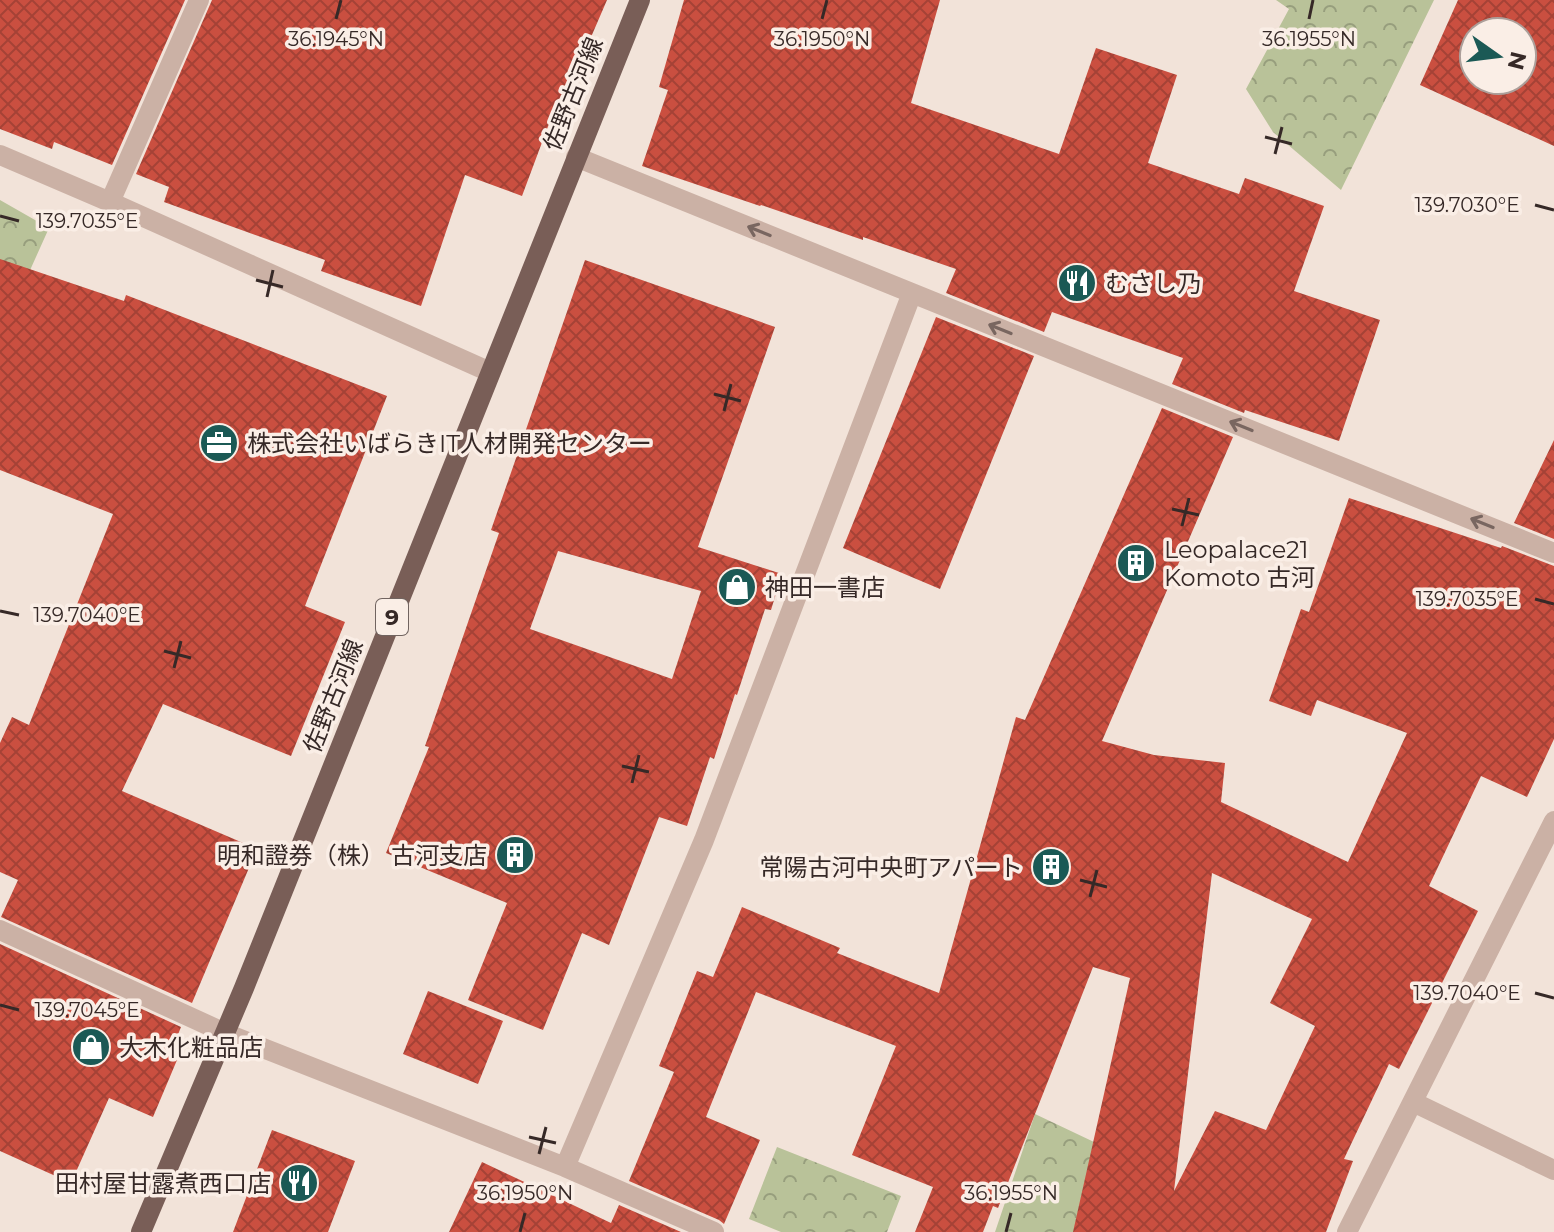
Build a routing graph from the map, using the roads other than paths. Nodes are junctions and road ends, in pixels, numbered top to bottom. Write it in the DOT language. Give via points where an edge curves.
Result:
graph roads {
  1 [pos="199,0"];
  2 [pos="640,0"];
  3 [pos="0,155"];
  4 [pos="576,157"];
  5 [pos="110,202"];
  6 [pos="912,293"];
  7 [pos="490,372"];
  8 [pos="1554,553"];
  9 [pos="1554,821"];
  10 [pos="0,930"];
  11 [pos="225,1033"];
  12 [pos="1413,1102"];
  13 [pos="565,1167"];
  14 [pos="1554,1170"];
  15 [pos="141,1232"];
  16 [pos="714,1232"];
  17 [pos="1347,1232"];
  1 -- 5 [label="street"];
  2 -- 4 [label="main road, 佐野古河線 / 9"];
  3 -- 5 [label="street"];
  6 -- 4 [label="street, one-way"];
  4 -- 7 [label="main road, 佐野古河線 / 9"];
  5 -- 7 [label="street"];
  8 -- 6 [label="street, one-way"];
  6 -- 13 [label="street" via="704,840"];
  7 -- 11 [label="main road, 佐野古河線 / 9"];
  9 -- 12 [label="street"];
  10 -- 11 [label="street"];
  11 -- 13 [label="street"];
  11 -- 15 [label="main road, 佐野古河線 / 9"];
  12 -- 14 [label="street"];
  12 -- 17 [label="street"];
  13 -- 16 [label="street"];
}
